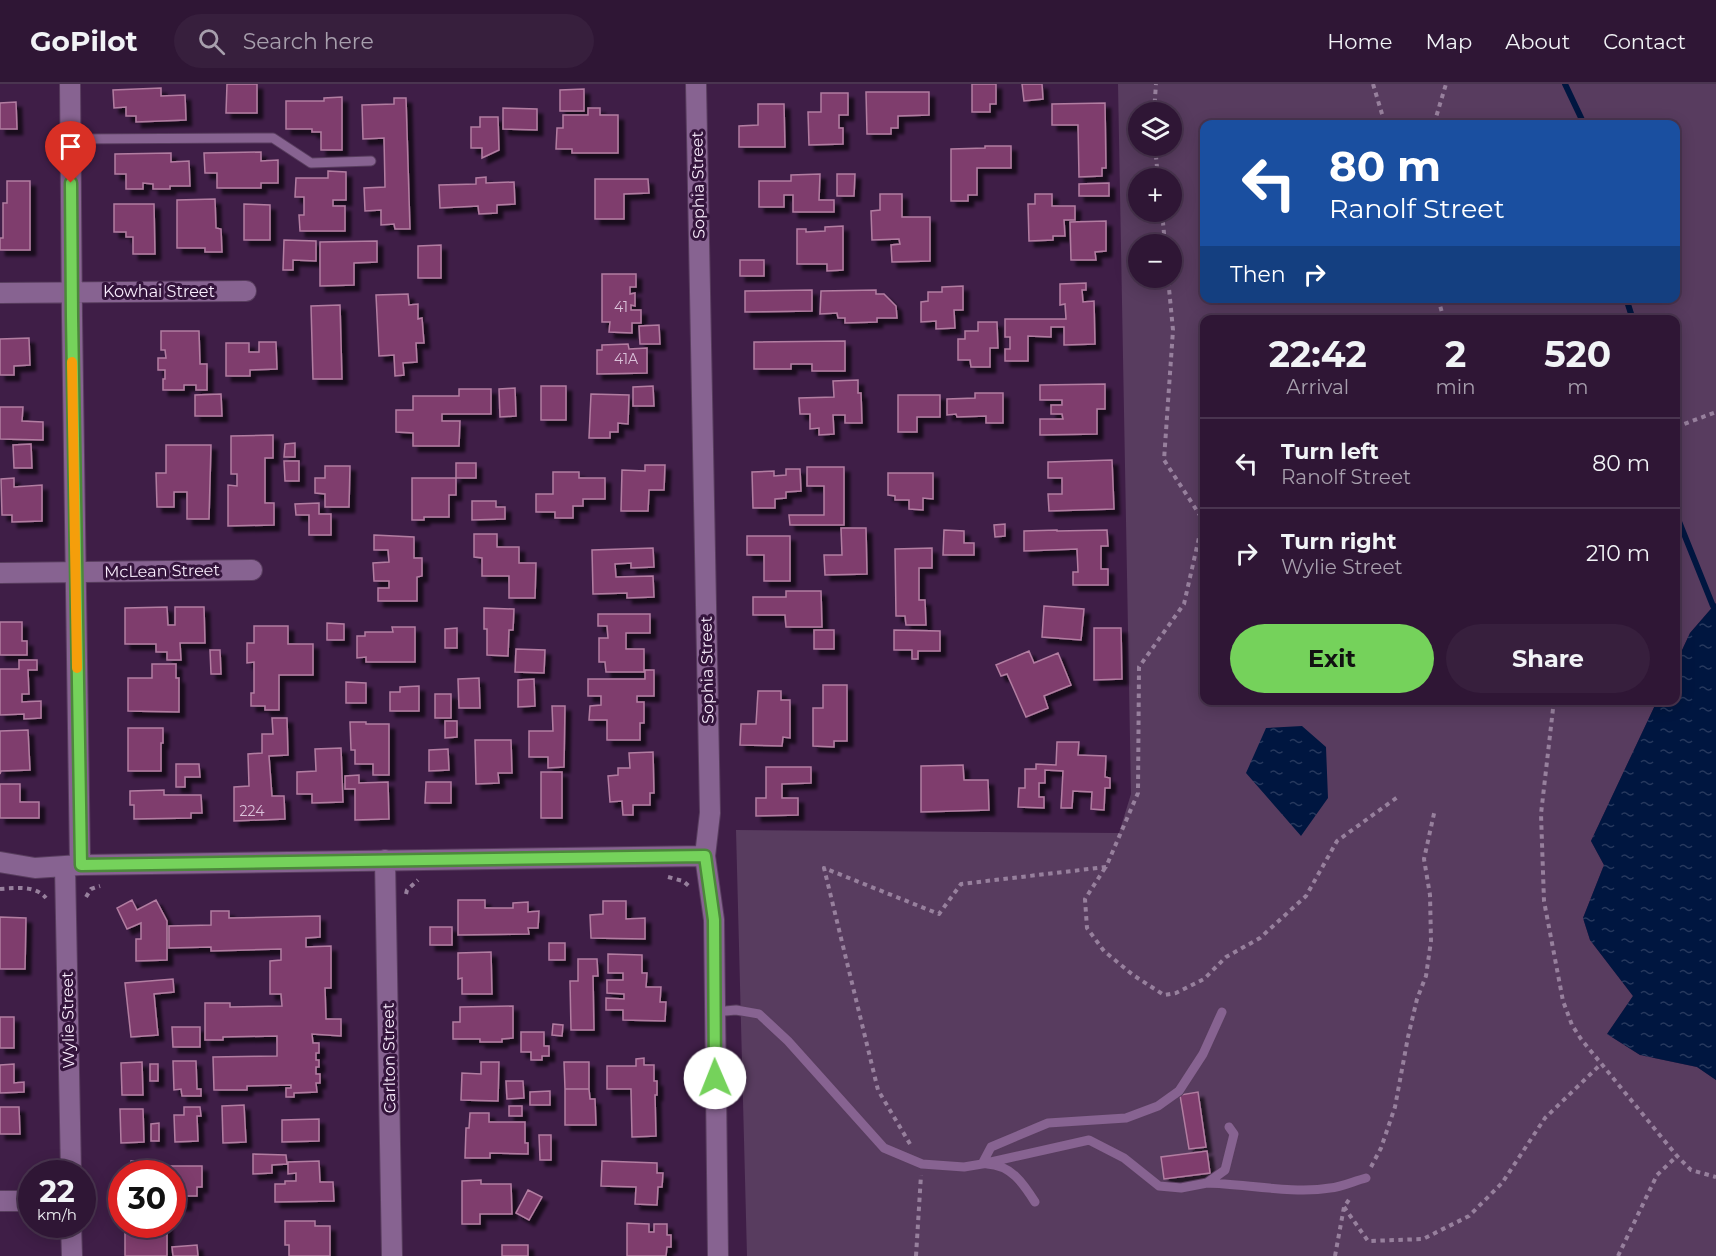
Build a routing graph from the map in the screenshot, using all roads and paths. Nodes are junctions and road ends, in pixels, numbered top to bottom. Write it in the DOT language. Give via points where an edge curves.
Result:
graph roads {
  1 [pos="70,84"];
  2 [pos="696,84"];
  3 [pos="1156,84"];
  4 [pos="1372,84"];
  5 [pos="1446,84"];
  6 [pos="1155,102"];
  7 [pos="1384,120"];
  8 [pos="1435,120"];
  9 [pos="71,140"];
  10 [pos="371,161"];
  11 [pos="1169,288"];
  12 [pos="246,291"];
  13 [pos="71,292"];
  14 [pos="0,293"];
  15 [pos="1716,412"];
  16 [pos="1680,426"];
  17 [pos="1200,515"];
  18 [pos="1200,533"];
  19 [pos="252,570"];
  20 [pos="76,572"];
  21 [pos="0,573"];
  22 [pos="1555,705"];
  23 [pos="1399,796"];
  24 [pos="1435,809"];
  25 [pos="705,856"];
  26 [pos="385,860"];
  27 [pos="0,862"];
  28 [pos="73,866"];
  29 [pos="1106,867"];
  30 [pos="660,877"];
  31 [pos="421,878"];
  32 [pos="104,885"];
  33 [pos="0,889"];
  34 [pos="693,892"];
  35 [pos="49,902"];
  36 [pos="84,902"];
  37 [pos="405,903"];
  38 [pos="714,1012"];
  39 [pos="1222,1012"];
  40 [pos="1601,1064"];
  41 [pos="1229,1127"];
  42 [pos="1677,1156"];
  43 [pos="70,1160"];
  44 [pos="922,1164"];
  45 [pos="982,1164"];
  46 [pos="1366,1178"];
  47 [pos="1716,1178"];
  48 [pos="1207,1184"];
  49 [pos="0,1201"];
  50 [pos="18,1201"];
  51 [pos="1035,1202"];
  52 [pos="1344,1206"];
  53 [pos="71,1238"];
  54 [pos="72,1256"];
  55 [pos="392,1256"];
  56 [pos="718,1256"];
  57 [pos="916,1256"];
  58 [pos="1335,1256"];
  59 [pos="1618,1256"];
  1 -- 9 [label="street, Wylie Street"];
  2 -- 25 [label="street, Sophia Street" via="710,813"];
  3 -- 6 [label="path"];
  4 -- 7 [label="path"];
  5 -- 8 [label="path"];
  9 -- 10 [label="lane" via="273,138 311,162"];
  9 -- 13 [label="street, Wylie Street"];
  11 -- 17 [label="path" via="1173,330 1164,460"];
  12 -- 13 [label="street, Kowhai Street"];
  13 -- 14 [label="street, Kowhai Street"];
  13 -- 20 [label="street, Wylie Street"];
  15 -- 16 [label="path"];
  18 -- 29 [label="path" via="1184,604 1139,667 1138,793"];
  19 -- 20 [label="street, McLean Street"];
  20 -- 21 [label="street, McLean Street"];
  20 -- 28 [label="street, Wylie Street"];
  22 -- 40 [label="path" via="1541,814 1544,901 1563,1001 1572,1025"];
  23 -- 29 [label="path" via="1337,842 1306,896 1260,938 1226,957 1204,979 1176,993 1164,995 1133,975 1104,951 1087,928 1085,899"];
  24 -- 46 [label="path" via="1424,859 1431,941 1426,975 1408,1037 1395,1107"];
  25 -- 26 [label="street"];
  25 -- 38 [label="street, Sophia Street" via="714,920"];
  26 -- 28 [label="street"];
  26 -- 55 [label="street, Carlton Street"];
  27 -- 28 [label="street" via="35,868"];
  28 -- 43 [label="street, Wylie Street"];
  29 -- 44 [label="path" via="961,884 939,914 824,868 878,1090"];
  30 -- 34 [label="path" via="683,881"];
  31 -- 37 [label="path" via="407,890"];
  32 -- 36 [label="path" via="91,889"];
  33 -- 35 [label="path" via="34,889"];
  38 -- 44 [label="lane" via="759,1014 884,1148"];
  38 -- 56 [label="street, Sophia Street"];
  39 -- 45 [label="lane" via="1203,1054 1179,1091 1158,1106 1126,1118 1048,1123 991,1147"];
  40 -- 42 [label="path"];
  40 -- 52 [label="path" via="1545,1118 1502,1183 1469,1216 1423,1239 1368,1241"];
  41 -- 48 [label="lane" via="1234,1134 1225,1170"];
  42 -- 47 [label="path" via="1691,1170"];
  42 -- 59 [label="path" via="1657,1175"];
  44 -- 45 [label="lane"];
  44 -- 57 [label="path"];
  45 -- 48 [label="lane" via="1089,1140 1124,1158 1159,1186"];
  45 -- 51 [label="lane" via="1012,1171"];
  46 -- 48 [label="lane" via="1330,1188"];
  46 -- 52 [label="path"];
  49 -- 50 [label="street"];
  52 -- 58 [label="path"];
  53 -- 54 [label="street"];
}
